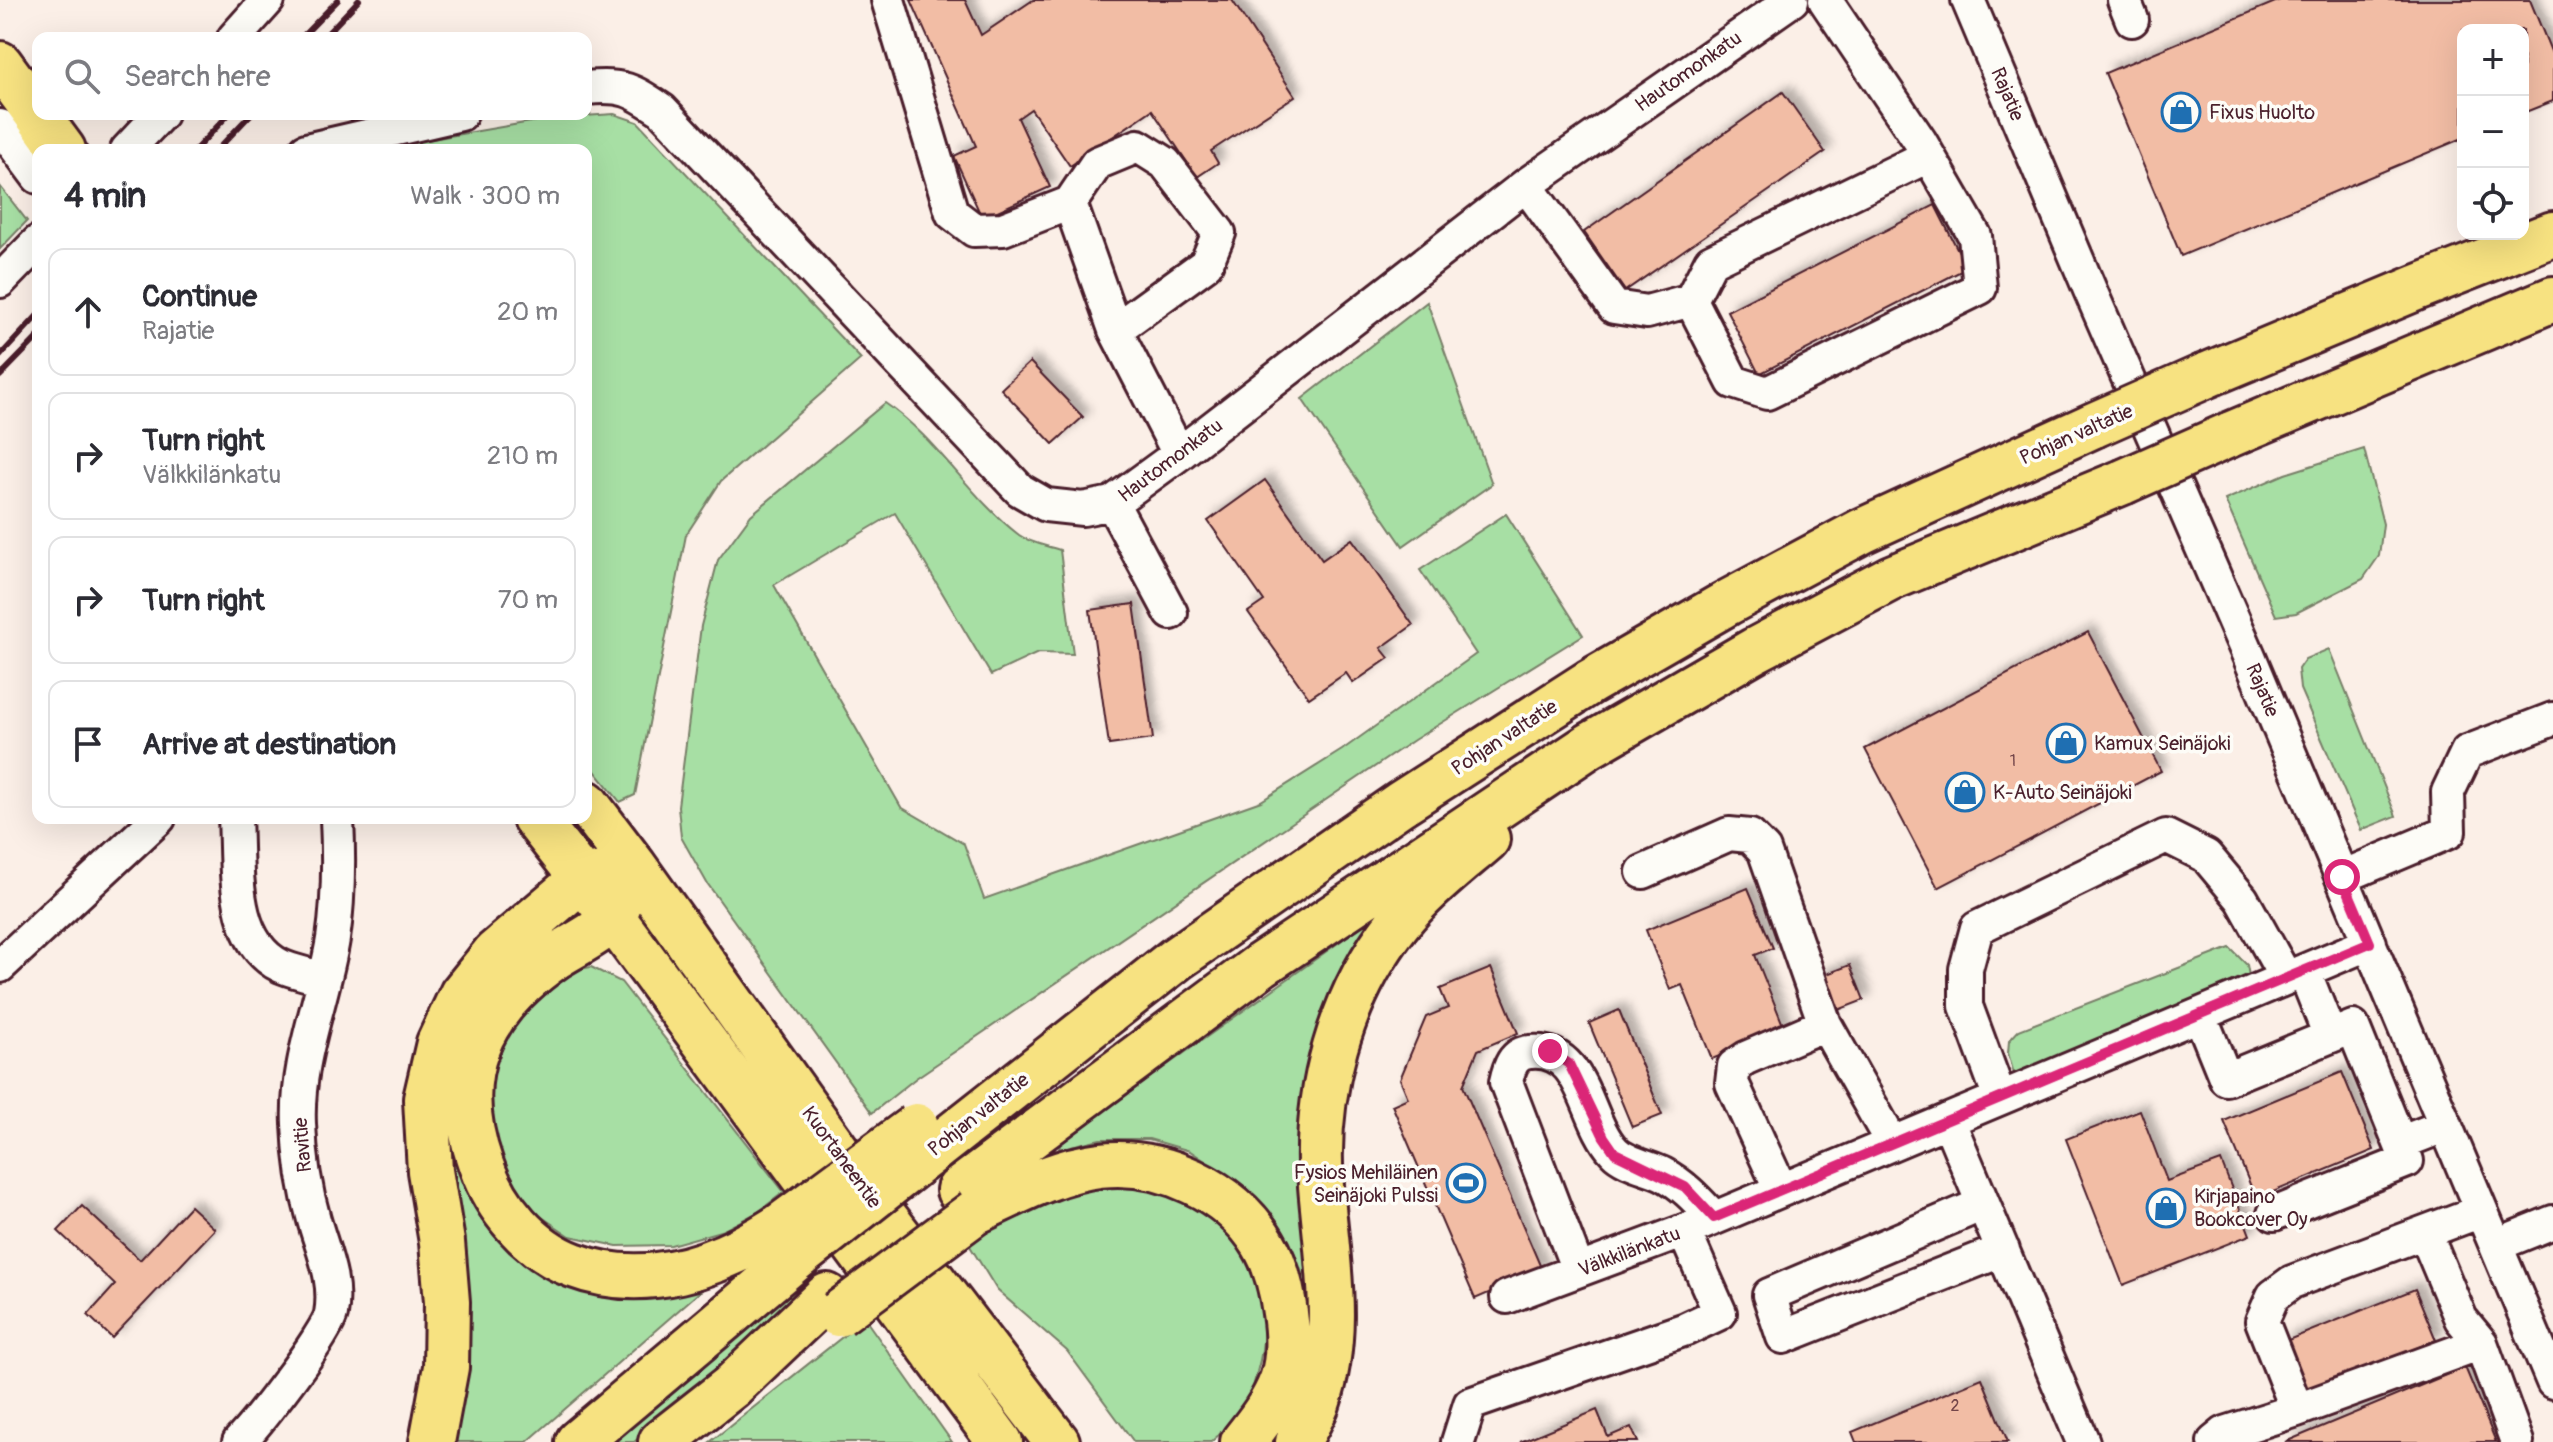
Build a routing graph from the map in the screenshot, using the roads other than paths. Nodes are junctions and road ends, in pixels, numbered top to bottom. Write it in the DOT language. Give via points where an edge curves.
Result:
graph roads {
  1 [pos="268,0"];
  2 [pos="888,0"];
  3 [pos="1792,0"];
  4 [pos="1825,0"];
  5 [pos="1968,0"];
  6 [pos="1756,9"];
  7 [pos="239,32"];
  8 [pos="0,64"];
  9 [pos="592,87"];
  10 [pos="32,108"];
  11 [pos="41,120"];
  12 [pos="155,120"];
  13 [pos="433,120"];
  14 [pos="0,126"];
  15 [pos="59,144"];
  16 [pos="133,144"];
  17 [pos="327,144"];
  18 [pos="1928,156"];
  19 [pos="32,169"];
  20 [pos="1526,185"];
  21 [pos="1070,203"];
  22 [pos="2553,234"];
  23 [pos="31,249"];
  24 [pos="0,281"];
  25 [pos="2553,299"];
  26 [pos="1691,300"];
  27 [pos="2553,315"];
  28 [pos="1115,330"];
  29 [pos="2229,435"];
  30 [pos="1179,454"];
  31 [pos="1112,503"];
  32 [pos="1171,613"];
  33 [pos="2553,719"];
  34 [pos="1589,746"];
  35 [pos="592,811"];
  36 [pos="153,824"];
  37 [pos="235,824"];
  38 [pos="337,824"];
  39 [pos="540,824"];
  40 [pos="634,866"];
  41 [pos="1643,872"];
  42 [pos="2342,877"];
  43 [pos="582,879"];
  44 [pos="613,918"];
  45 [pos="2370,943"];
  46 [pos="0,966"];
  47 [pos="2295,975"];
  48 [pos="323,980"];
  49 [pos="2200,1015"];
  50 [pos="1825,1024"];
  51 [pos="2330,1036"];
  52 [pos="2000,1098"];
  53 [pos="1948,1120"];
  54 [pos="2446,1125"];
  55 [pos="1892,1143"];
  56 [pos="2400,1143"];
  57 [pos="1781,1190"];
  58 [pos="967,1201"];
  59 [pos="1983,1204"];
  60 [pos="2481,1211"];
  61 [pos="2274,1214"];
  62 [pos="1714,1218"];
  63 [pos="2553,1222"];
  64 [pos="1684,1231"];
  65 [pos="2425,1233"];
  66 [pos="789,1241"];
  67 [pos="2496,1245"];
  68 [pos="2003,1250"];
  69 [pos="1578,1270"];
  70 [pos="1769,1295"];
  71 [pos="1507,1297"];
  72 [pos="1720,1313"];
  73 [pos="2539,1348"];
  74 [pos="2485,1356"];
  75 [pos="2553,1382"];
  76 [pos="2297,1410"];
  77 [pos="239,1442"];
  78 [pos="432,1442"];
  79 [pos="578,1442"];
  80 [pos="661,1442"];
  81 [pos="1000,1442"];
  82 [pos="1057,1442"];
  83 [pos="1243,1442"];
  84 [pos="1298,1442"];
  85 [pos="1458,1442"];
  86 [pos="2083,1442"];
  87 [pos="2214,1442"];
  88 [pos="2517,1442"];
  1 -- 7 [label="street"];
  2 -- 21 [label="street" via="952,213 974,230 1003,229"];
  3 -- 6 [label="street, Hautomonkatu"];
  4 -- 18 [label="street"];
  5 -- 42 [label="street, Rajatie"];
  6 -- 20 [label="street, Hautomonkatu"];
  8 -- 10 [label="highway"];
  9 -- 31 [label="street, Hautomonkatu" via="632,90 662,110 1020,490 1046,505 1083,509"];
  11 -- 15 [label="highway"];
  12 -- 16 [label="street"];
  13 -- 17 [label="street"];
  14 -- 19 [label="street"];
  18 -- 26 [label="street" via="1711,261"];
  18 -- 26 [label="street" via="1975,236 1980,288 1767,393 1733,382"];
  20 -- 26 [label="street" via="1614,307 1647,312"];
  20 -- 30 [label="street, Hautomonkatu"];
  21 -- 28 [label="street"];
  21 -- 28 [label="street" via="1097,163 1138,146 1165,163 1219,233 1206,264"];
  22 -- 66 [label="highway, Pohjan valtatie, bridge" via="2094,425 1862,531 1727,603 1590,682 1400,804 924,1138"];
  23 -- 24 [label="street"];
  25 -- 29 [label="highway"];
  27 -- 29 [label="highway"];
  28 -- 30 [label="street"];
  29 -- 34 [label="highway, bridge" via="1891,578"];
  30 -- 31 [label="street, Hautomonkatu"];
  31 -- 32 [label="street"];
  33 -- 42 [label="street" via="2467,752 2448,792 2449,832"];
  34 -- 58 [label="highway" via="1261,965"];
  34 -- 84 [label="highway" via="1399,922 1350,1001 1330,1066 1320,1132 1333,1313 1329,1358 1316,1405"];
  35 -- 40 [label="highway, Kuortaneentie"];
  36 -- 46 [label="street"];
  37 -- 48 [label="street" via="240,906 249,937 279,965"];
  38 -- 48 [label="street, Ravitie" via="339,875"];
  39 -- 43 [label="highway"];
  40 -- 43 [label="highway"];
  40 -- 44 [label="highway"];
  40 -- 82 [label="highway, Kuortaneentie" via="880,1211"];
  41 -- 50 [label="street" via="1729,834 1750,836 1764,850"];
  42 -- 45 [label="street, Rajatie"];
  43 -- 44 [label="highway"];
  43 -- 78 [label="highway" via="495,953 462,994 439,1043 426,1099 447,1302 446,1367"];
  44 -- 66 [label="highway" via="552,959 487,1023 471,1061 467,1101 472,1140 487,1182 506,1214 531,1238 561,1260 598,1274 640,1277 687,1271"];
  44 -- 81 [label="highway"];
  45 -- 47 [label="street, Välkkilänkatu"];
  45 -- 54 [label="street, Rajatie"];
  47 -- 49 [label="street, Välkkilänkatu"];
  47 -- 51 [label="street"];
  47 -- 52 [label="street" via="2206,856 2166,836 1977,928 1966,969 1966,1006"];
  48 -- 77 [label="street, Ravitie" via="300,1077 299,1123 307,1190 330,1269 330,1319"];
  49 -- 51 [label="street" via="2226,1079"];
  49 -- 52 [label="street, Välkkilänkatu"];
  50 -- 55 [label="street"];
  50 -- 57 [label="street" via="1734,1066 1732,1083"];
  51 -- 56 [label="street" via="2353,1027"];
  52 -- 53 [label="street, Välkkilänkatu"];
  53 -- 55 [label="street, Välkkilänkatu"];
  53 -- 59 [label="street"];
  54 -- 56 [label="street"];
  54 -- 60 [label="street, Rajatie"];
  55 -- 57 [label="street, Välkkilänkatu"];
  56 -- 61 [label="street" via="2407,1161"];
  57 -- 62 [label="street, Välkkilänkatu"];
  58 -- 80 [label="highway"];
  58 -- 83 [label="highway" via="1101,1165 1151,1167 1197,1183 1234,1209 1264,1244 1281,1289 1288,1331 1283,1377 1266,1414"];
  59 -- 68 [label="street"];
  59 -- 70 [label="street"];
  60 -- 65 [label="street"];
  60 -- 67 [label="street, Rajatie"];
  62 -- 64 [label="street, Välkkilänkatu"];
  62 -- 69 [label="street" via="1685,1187 1615,1153 1569,1064 1550,1051 1525,1052 1510,1064 1506,1082"];
  63 -- 67 [label="street"];
  64 -- 69 [label="street, Välkkilänkatu"];
  64 -- 72 [label="street"];
  65 -- 74 [label="street" via="2461,1319"];
  65 -- 76 [label="street" via="2292,1282 2273,1296 2262,1321"];
  66 -- 79 [label="highway, Pohjan valtatie"];
  67 -- 73 [label="street, Rajatie"];
  68 -- 70 [label="street" via="1783,1337"];
  68 -- 86 [label="street"];
  69 -- 71 [label="street, Välkkilänkatu"];
  70 -- 72 [label="street"];
  72 -- 85 [label="street" via="1470,1404"];
  73 -- 74 [label="street"];
  73 -- 75 [label="street, Rajatie"];
  74 -- 76 [label="street"];
  74 -- 88 [label="street"];
  76 -- 87 [label="street" via="2225,1433"];
}
